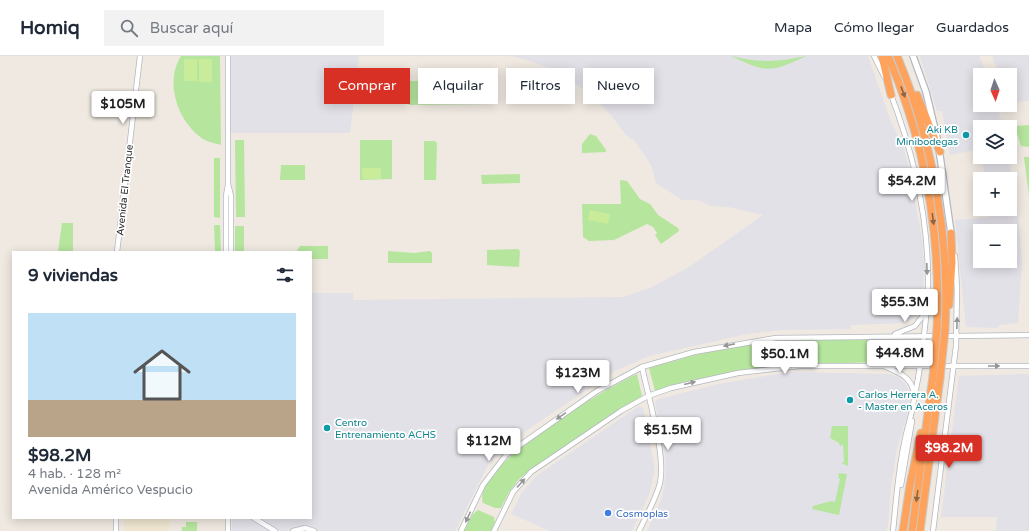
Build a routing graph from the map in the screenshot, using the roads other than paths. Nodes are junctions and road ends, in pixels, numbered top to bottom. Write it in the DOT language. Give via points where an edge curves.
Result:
graph roads {
  1 [pos="140,56"];
  2 [pos="228,56"];
  3 [pos="874,56"];
  4 [pos="882,56"];
  5 [pos="888,56"];
  6 [pos="897,56"];
  7 [pos="913,56"];
  8 [pos="902,69"];
  9 [pos="891,95"];
  10 [pos="940,152"];
  11 [pos="228,184"];
  12 [pos="951,233"];
  13 [pos="117,251"];
  14 [pos="226,251"];
  15 [pos="231,251"];
  16 [pos="926,310"];
  17 [pos="942,328"];
  18 [pos="1029,334"];
  19 [pos="956,335"];
  20 [pos="924,336"];
  21 [pos="886,337"];
  22 [pos="885,366"];
  23 [pos="919,366"];
  24 [pos="954,366"];
  25 [pos="1029,366"];
  26 [pos="642,367"];
  27 [pos="936,377"];
  28 [pos="648,396"];
  29 [pos="914,397"];
  30 [pos="929,402"];
  31 [pos="116,519"];
  32 [pos="228,519"];
  33 [pos="256,519"];
  34 [pos="116,531"];
  35 [pos="228,531"];
  36 [pos="274,531"];
  37 [pos="293,531"];
  38 [pos="314,531"];
  39 [pos="461,531"];
  40 [pos="494,531"];
  41 [pos="639,531"];
  42 [pos="893,531"];
  43 [pos="903,531"];
  44 [pos="912,531"];
  45 [pos="920,531"];
  46 [pos="933,531"];
  1 -- 13 [label="street, Avenida El Tranque"];
  2 -- 11 [label="street"];
  3 -- 9 [label="street"];
  4 -- 9 [label="highway"];
  5 -- 17 [label="highway, one-way" via="912,122 930,199"];
  6 -- 8 [label="highway"];
  7 -- 10 [label="main road" via="926,92"];
  8 -- 10 [label="highway" via="913,86"];
  8 -- 17 [label="highway" via="924,133 936,190 944,257"];
  9 -- 16 [label="street, one-way" via="909,149 919,195 927,260"];
  10 -- 12 [label="main road"];
  11 -- 14 [label="street"];
  11 -- 15 [label="street" via="231,196"];
  12 -- 17 [label="highway" via="950,297"];
  19 -- 12 [label="street, one-way" via="957,288"];
  16 -- 20 [label="street"];
  16 -- 21 [label="street" via="923,318 915,326"];
  17 -- 27 [label="highway, bridge"];
  18 -- 19 [label="street"];
  19 -- 20 [label="street"];
  19 -- 24 [label="street"];
  20 -- 21 [label="street"];
  20 -- 23 [label="street"];
  21 -- 26 [label="street, one-way" via="769,339 694,352"];
  22 -- 23 [label="street"];
  28 -- 22 [label="street, one-way" via="693,382 761,370 800,366"];
  22 -- 29 [label="street" via="908,379"];
  23 -- 24 [label="street"];
  23 -- 29 [label="street"];
  24 -- 25 [label="street, one-way"];
  24 -- 46 [label="street"];
  26 -- 28 [label="street"];
  26 -- 39 [label="street, one-way" via="597,391 508,453 483,485"];
  27 -- 30 [label="highway"];
  27 -- 45 [label="highway"];
  40 -- 28 [label="street, one-way" via="513,492 531,472 610,418"];
  28 -- 41 [label="street" via="660,453 661,474 657,492"];
  29 -- 42 [label="street"];
  30 -- 43 [label="highway" via="911,478"];
  30 -- 44 [label="highway, one-way"];
  31 -- 34 [label="street"];
  32 -- 35 [label="street"];
  33 -- 36 [label="street"];
  37 -- 38 [label="street" via="305,528"];
}
